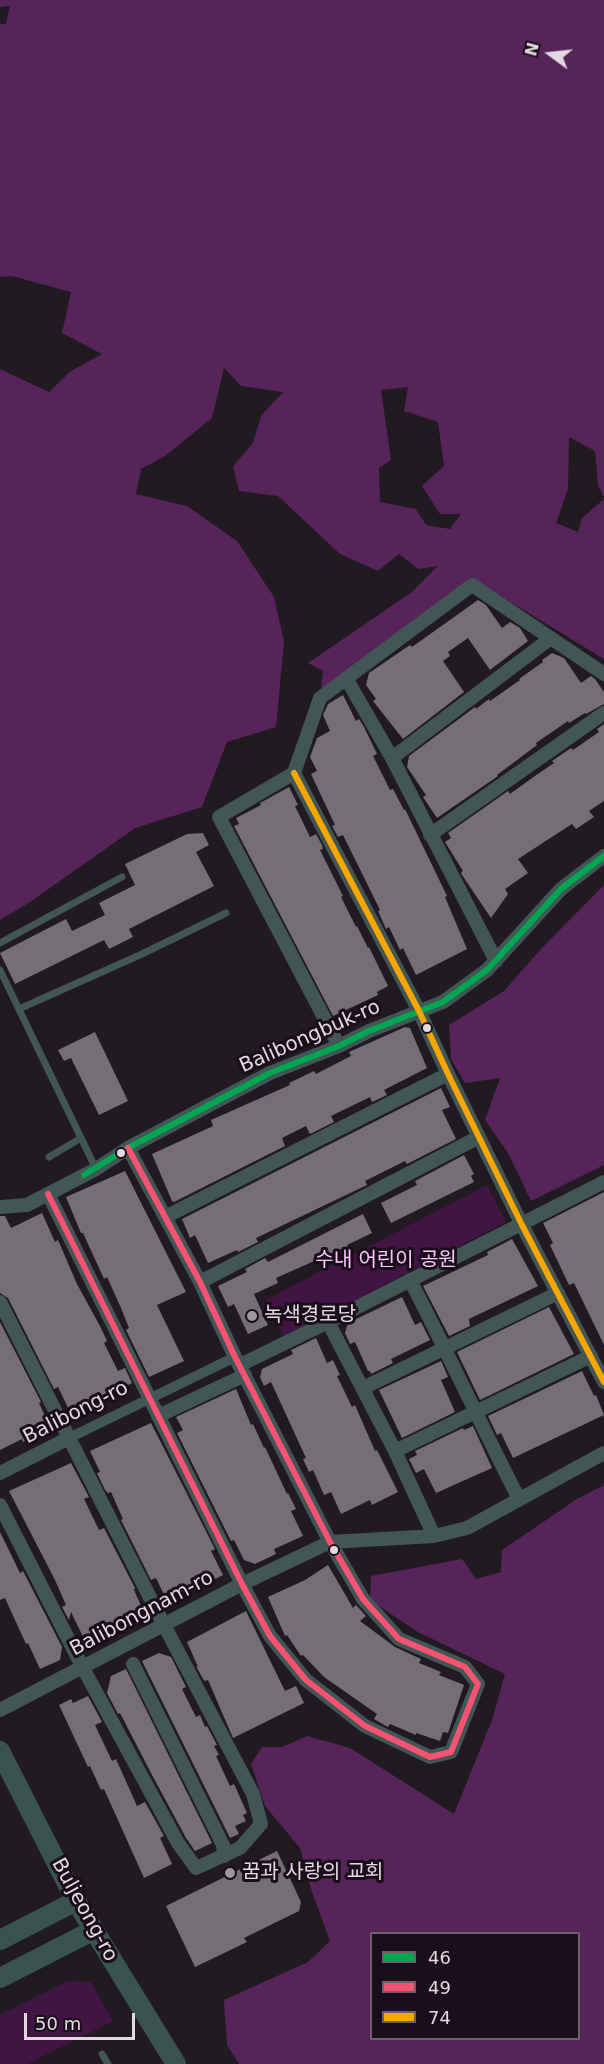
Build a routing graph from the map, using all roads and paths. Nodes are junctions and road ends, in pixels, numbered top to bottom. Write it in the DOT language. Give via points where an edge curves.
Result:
graph roads {
  1 [pos="550,638"];
  2 [pos="604,674"];
  3 [pos="346,678"];
  4 [pos="604,713"];
  5 [pos="392,758"];
  6 [pos="294,773"];
  7 [pos="430,835"];
  8 [pos="604,856"];
  9 [pos="122,877"];
  10 [pos="226,913"];
  11 [pos="0,943"];
  12 [pos="496,961"];
  13 [pos="0,970"];
  14 [pos="19,1009"];
  15 [pos="419,1011"];
  16 [pos="339,1046"];
  17 [pos="448,1074"];
  18 [pos="479,1137"];
  19 [pos="81,1138"];
  20 [pos="128,1148"];
  21 [pos="49,1157"];
  22 [pos="96,1169"];
  23 [pos="604,1182"];
  24 [pos="48,1194"];
  25 [pos="0,1207"];
  26 [pos="165,1217"];
  27 [pos="522,1225"];
  28 [pos="410,1280"];
  29 [pos="200,1282"];
  30 [pos="558,1293"];
  31 [pos="0,1302"];
  32 [pos="328,1322"];
  33 [pos="446,1348"];
  34 [pos="591,1356"];
  35 [pos="240,1365"];
  36 [pos="604,1382"];
  37 [pos="363,1388"];
  38 [pos="149,1398"];
  39 [pos="475,1413"];
  40 [pos="158,1416"];
  41 [pos="69,1438"];
  42 [pos="395,1451"];
  43 [pos="604,1453"];
  44 [pos="0,1473"];
  45 [pos="519,1499"];
  46 [pos="0,1505"];
  47 [pos="434,1536"];
  48 [pos="330,1542"];
  49 [pos="242,1584"];
  50 [pos="164,1625"];
  51 [pos="133,1664"];
  52 [pos="83,1668"];
  53 [pos="0,1710"];
  54 [pos="0,1751"];
  55 [pos="224,1856"];
  56 [pos="76,1901"];
  57 [pos="94,1930"];
  58 [pos="0,1940"];
  59 [pos="0,1978"];
  60 [pos="102,2054"];
  61 [pos="108,2064"];
  62 [pos="176,2064"];
  1 -- 2 [label="street"];
  1 -- 3 [label="street" via="472,585"];
  1 -- 5 [label="street"];
  3 -- 5 [label="street"];
  3 -- 6 [label="street" via="320,698"];
  4 -- 7 [label="street"];
  5 -- 7 [label="street"];
  6 -- 15 [label="street"];
  6 -- 16 [label="street" via="219,817"];
  7 -- 12 [label="street"];
  8 -- 12 [label="street, Balibongbuk-ro" via="561,889"];
  9 -- 11 [label="lane"];
  10 -- 14 [label="lane"];
  12 -- 15 [label="street, Balibongbuk-ro" via="443,1002"];
  13 -- 14 [label="lane"];
  14 -- 19 [label="lane"];
  15 -- 16 [label="street, Balibongbuk-ro"];
  15 -- 17 [label="street"];
  16 -- 20 [label="street, Balibongbuk-ro" via="270,1073"];
  17 -- 18 [label="street"];
  17 -- 26 [label="street"];
  18 -- 27 [label="street"];
  18 -- 29 [label="street"];
  19 -- 21 [label="lane"];
  19 -- 22 [label="lane"];
  20 -- 22 [label="street, Balibongbuk-ro"];
  20 -- 26 [label="street"];
  22 -- 24 [label="street, Balibongbuk-ro"];
  23 -- 27 [label="street, Balibong-ro"];
  24 -- 25 [label="street, Balibongbuk-ro" via="27,1204"];
  24 -- 38 [label="street"];
  26 -- 29 [label="street"];
  27 -- 28 [label="street, Balibong-ro"];
  27 -- 30 [label="street"];
  28 -- 32 [label="street, Balibong-ro"];
  28 -- 33 [label="street"];
  29 -- 35 [label="street"];
  30 -- 33 [label="street"];
  30 -- 34 [label="street"];
  31 -- 41 [label="street"];
  32 -- 35 [label="street, Balibong-ro"];
  32 -- 37 [label="street"];
  33 -- 37 [label="street"];
  33 -- 39 [label="street"];
  34 -- 36 [label="street"];
  34 -- 39 [label="street"];
  35 -- 38 [label="street, Balibong-ro"];
  35 -- 40 [label="street"];
  35 -- 48 [label="street"];
  37 -- 42 [label="street"];
  38 -- 40 [label="street"];
  38 -- 41 [label="street, Balibong-ro"];
  39 -- 42 [label="street"];
  39 -- 45 [label="street"];
  40 -- 49 [label="street"];
  41 -- 44 [label="street, Balibong-ro"];
  41 -- 50 [label="street"];
  42 -- 47 [label="street"];
  43 -- 45 [label="street, Balibongnam-ro"];
  45 -- 47 [label="street, Balibongnam-ro" via="467,1528"];
  46 -- 52 [label="street"];
  47 -- 48 [label="street, Balibongnam-ro"];
  48 -- 49 [label="street, Balibongnam-ro"];
  48 -- 49 [label="street" via="363,1599 399,1639 465,1667 478,1684 451,1752 430,1757 365,1726 306,1680 270,1636"];
  49 -- 50 [label="street, Balibongnam-ro"];
  50 -- 52 [label="street, Balibongnam-ro"];
  50 -- 55 [label="street" via="253,1794 261,1824 240,1848"];
  51 -- 55 [label="street" via="223,1845"];
  52 -- 53 [label="street, Balibongnam-ro"];
  52 -- 55 [label="street" via="178,1843 196,1868"];
  54 -- 56 [label="main road, Buljeong-ro"];
  56 -- 57 [label="main road, Buljeong-ro"];
  56 -- 58 [label="main road"];
  57 -- 59 [label="main road"];
  57 -- 62 [label="main road, Buljeong-ro"];
  60 -- 61 [label="lane"];
}
